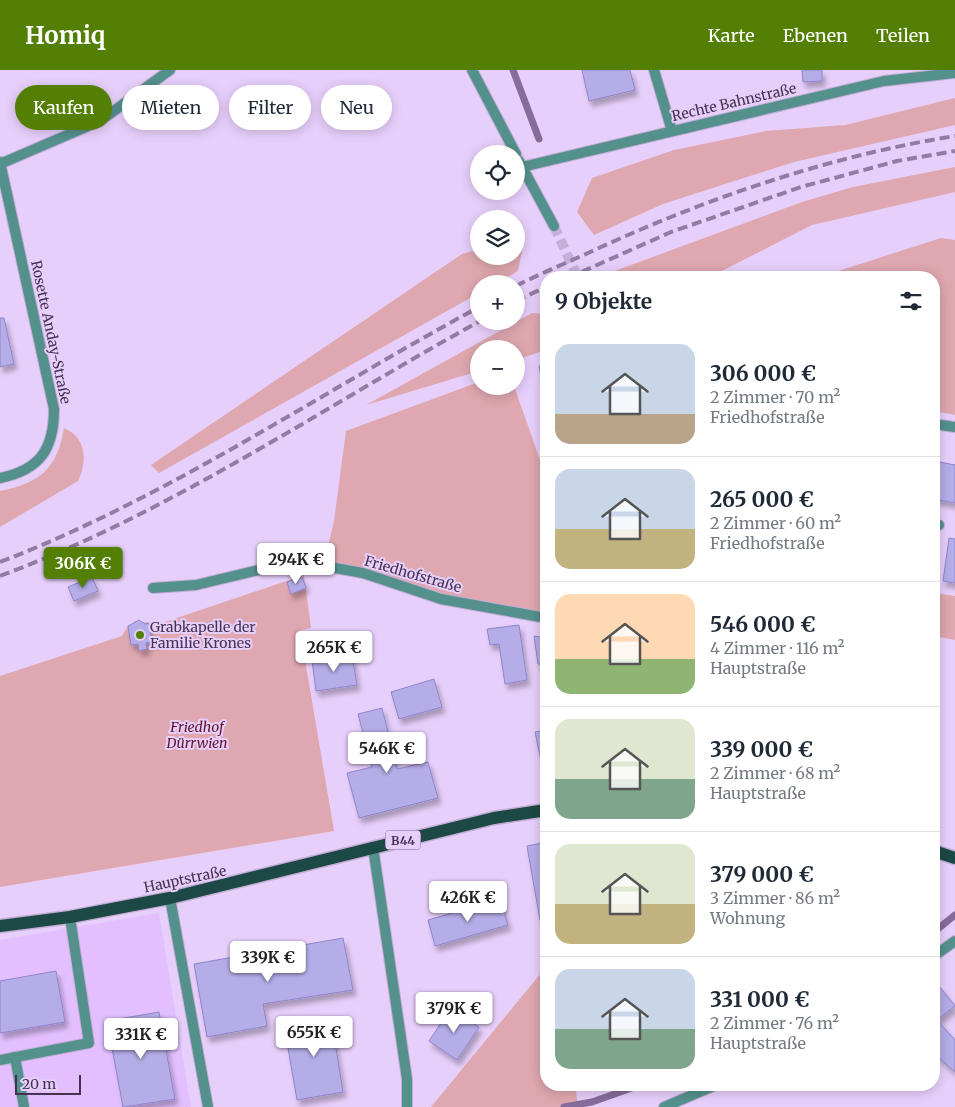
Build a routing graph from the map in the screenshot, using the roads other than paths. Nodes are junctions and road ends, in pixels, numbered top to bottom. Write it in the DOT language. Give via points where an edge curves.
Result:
graph roads {
  1 [pos="170,70"];
  2 [pos="472,70"];
  3 [pos="654,70"];
  4 [pos="955,73"];
  5 [pos="672,131"];
  6 [pos="511,145"];
  7 [pos="0,163"];
  8 [pos="525,166"];
  9 [pos="525,173"];
  10 [pos="554,226"];
  11 [pos="940,425"];
  12 [pos="955,427"];
  13 [pos="0,478"];
  14 [pos="154,588"];
  15 [pos="540,617"];
  16 [pos="540,811"];
  17 [pos="373,847"];
  18 [pos="940,854"];
  19 [pos="954,858"];
  20 [pos="170,898"];
  21 [pos="70,917"];
  22 [pos="0,926"];
  23 [pos="955,941"];
  24 [pos="940,952"];
  25 [pos="15,1057"];
  26 [pos="0,1060"];
  27 [pos="702,1091"];
  28 [pos="408,1103"];
  29 [pos="24,1107"];
  30 [pos="208,1107"];
  31 [pos="664,1107"];
  1 -- 7 [label="street, Rosette Anday-Straße" via="100,121"];
  2 -- 6 [label="street"];
  3 -- 5 [label="street"];
  4 -- 5 [label="street, Rechte Bahnstraße" via="884,81"];
  5 -- 8 [label="street, Rechte Bahnstraße"];
  7 -- 13 [label="street, Rosette Anday-Straße" via="54,409 50,442 37,463 18,474"];
  9 -- 10 [label="street"];
  11 -- 12 [label="street"];
  14 -- 15 [label="street, Friedhofstraße" via="196,585 296,561 363,573 441,599"];
  16 -- 17 [label="main road, Hauptstraße / B44" via="494,818"];
  17 -- 20 [label="main road, Hauptstraße / B44"];
  17 -- 28 [label="street"];
  18 -- 19 [label="main road"];
  20 -- 21 [label="main road, Hauptstraße / B44"];
  20 -- 30 [label="street"];
  21 -- 22 [label="main road, Hauptstraße / B44"];
  21 -- 25 [label="street" via="89,1043"];
  23 -- 24 [label="street"];
  25 -- 26 [label="street"];
  25 -- 29 [label="street"];
  27 -- 31 [label="street"];
}
